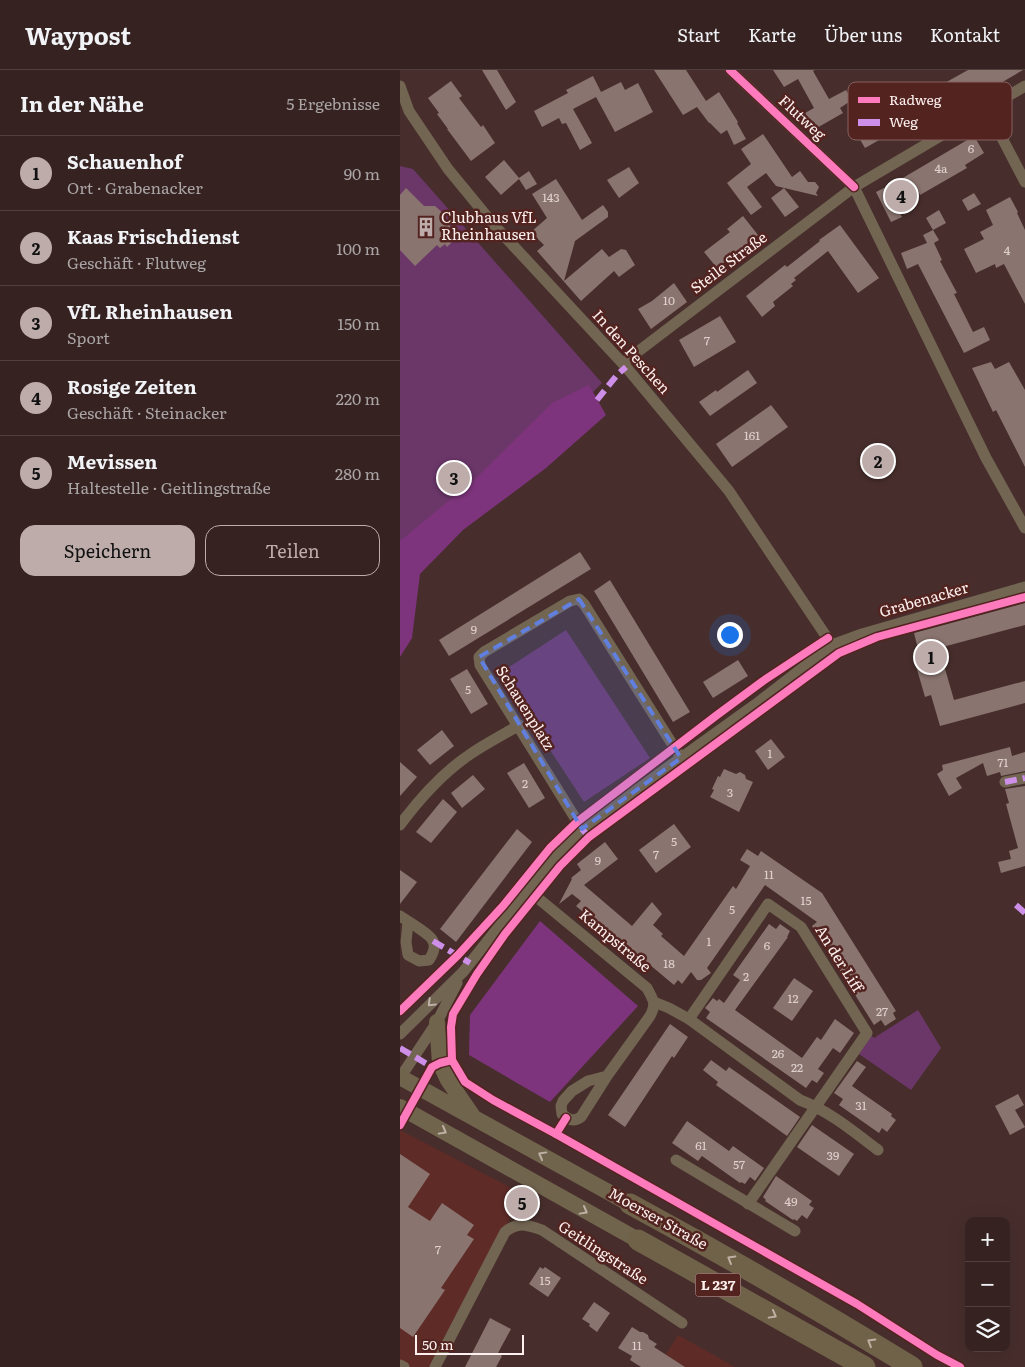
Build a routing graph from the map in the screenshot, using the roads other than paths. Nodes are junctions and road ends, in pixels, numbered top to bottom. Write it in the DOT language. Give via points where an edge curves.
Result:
graph roads {
  1 [pos="730,70"];
  2 [pos="400,86"];
  3 [pos="1025,86"];
  4 [pos="1012,94"];
  5 [pos="933,140"];
  6 [pos="1003,140"];
  7 [pos="1025,182"];
  8 [pos="854,187"];
  9 [pos="623,363"];
  10 [pos="1025,528"];
  11 [pos="1025,586"];
  12 [pos="832,645"];
  13 [pos="519,725"];
  14 [pos="681,758"];
  15 [pos="1025,778"];
  16 [pos="1005,782"];
  17 [pos="400,825"];
  18 [pos="582,829"];
  19 [pos="528,890"];
  20 [pos="463,972"];
  21 [pos="654,1002"];
  22 [pos="689,1019"];
  23 [pos="437,1022"];
  24 [pos="400,1034"];
  25 [pos="607,1076"];
  26 [pos="400,1078"];
  27 [pos="815,1106"];
  28 [pos="400,1107"];
  29 [pos="473,1117"];
  30 [pos="878,1150"];
  31 [pos="676,1160"];
  32 [pos="630,1204"];
  33 [pos="748,1204"];
  34 [pos="795,1231"];
  35 [pos="638,1240"];
  36 [pos="682,1323"];
  37 [pos="799,1329"];
  38 [pos="400,1365"];
  39 [pos="404,1367"];
  40 [pos="435,1367"];
  41 [pos="838,1367"];
  42 [pos="865,1367"];
  43 [pos="912,1367"];
  1 -- 8 [label="street, Flutweg"];
  2 -- 9 [label="street, In den Peschen" via="410,111 448,169 494,225"];
  3 -- 4 [label="street, Steile Straße"];
  5 -- 8 [label="street, Steile Straße"];
  6 -- 7 [label="street"];
  8 -- 9 [label="street, Steile Straße"];
  8 -- 10 [label="street, Flutweg" via="986,458"];
  9 -- 12 [label="street, In den Peschen" via="729,491"];
  11 -- 12 [label="street, Grabenacker"];
  12 -- 14 [label="street, Grabenacker"];
  13 -- 14 [label="street, Schauenplatz" via="480,664 479,657 578,599"];
  13 -- 17 [label="street" via="470,754 446,773"];
  13 -- 18 [label="street, Schauenplatz"];
  14 -- 18 [label="street, Grabenacker"];
  15 -- 16 [label="street"];
  18 -- 19 [label="street, Grabenacker"];
  19 -- 20 [label="street, Grabenacker"];
  19 -- 21 [label="street, Kampstraße" via="647,988"];
  20 -- 23 [label="street"];
  20 -- 24 [label="street, one-way"];
  21 -- 22 [label="street"];
  21 -- 25 [label="street" via="650,1016"];
  22 -- 27 [label="street" via="800,1100"];
  22 -- 27 [label="street, An der Liff" via="768,904 801,927 867,1033"];
  23 -- 26 [label="street"];
  23 -- 29 [label="main road" via="440,1063"];
  26 -- 29 [label="main road, Moerser Straße / L 237"];
  27 -- 30 [label="street"];
  27 -- 33 [label="street, An der Liff"];
  28 -- 35 [label="main road, Moerser Straße / L 237, one-way"];
  32 -- 29 [label="main road, Moerser Straße / L 237, one-way"];
  31 -- 33 [label="street"];
  43 -- 32 [label="highway, Moerser Straße / L 237, one-way"];
  33 -- 34 [label="street"];
  35 -- 37 [label="highway, Moerser Straße / L 237, one-way"];
  36 -- 40 [label="street, Geitlingstraße" via="542,1230 521,1224 505,1232"];
  37 -- 41 [label="highway" via="808,1349"];
  37 -- 42 [label="highway, Moerser Straße / L 237"];
  38 -- 39 [label="street"];
}
